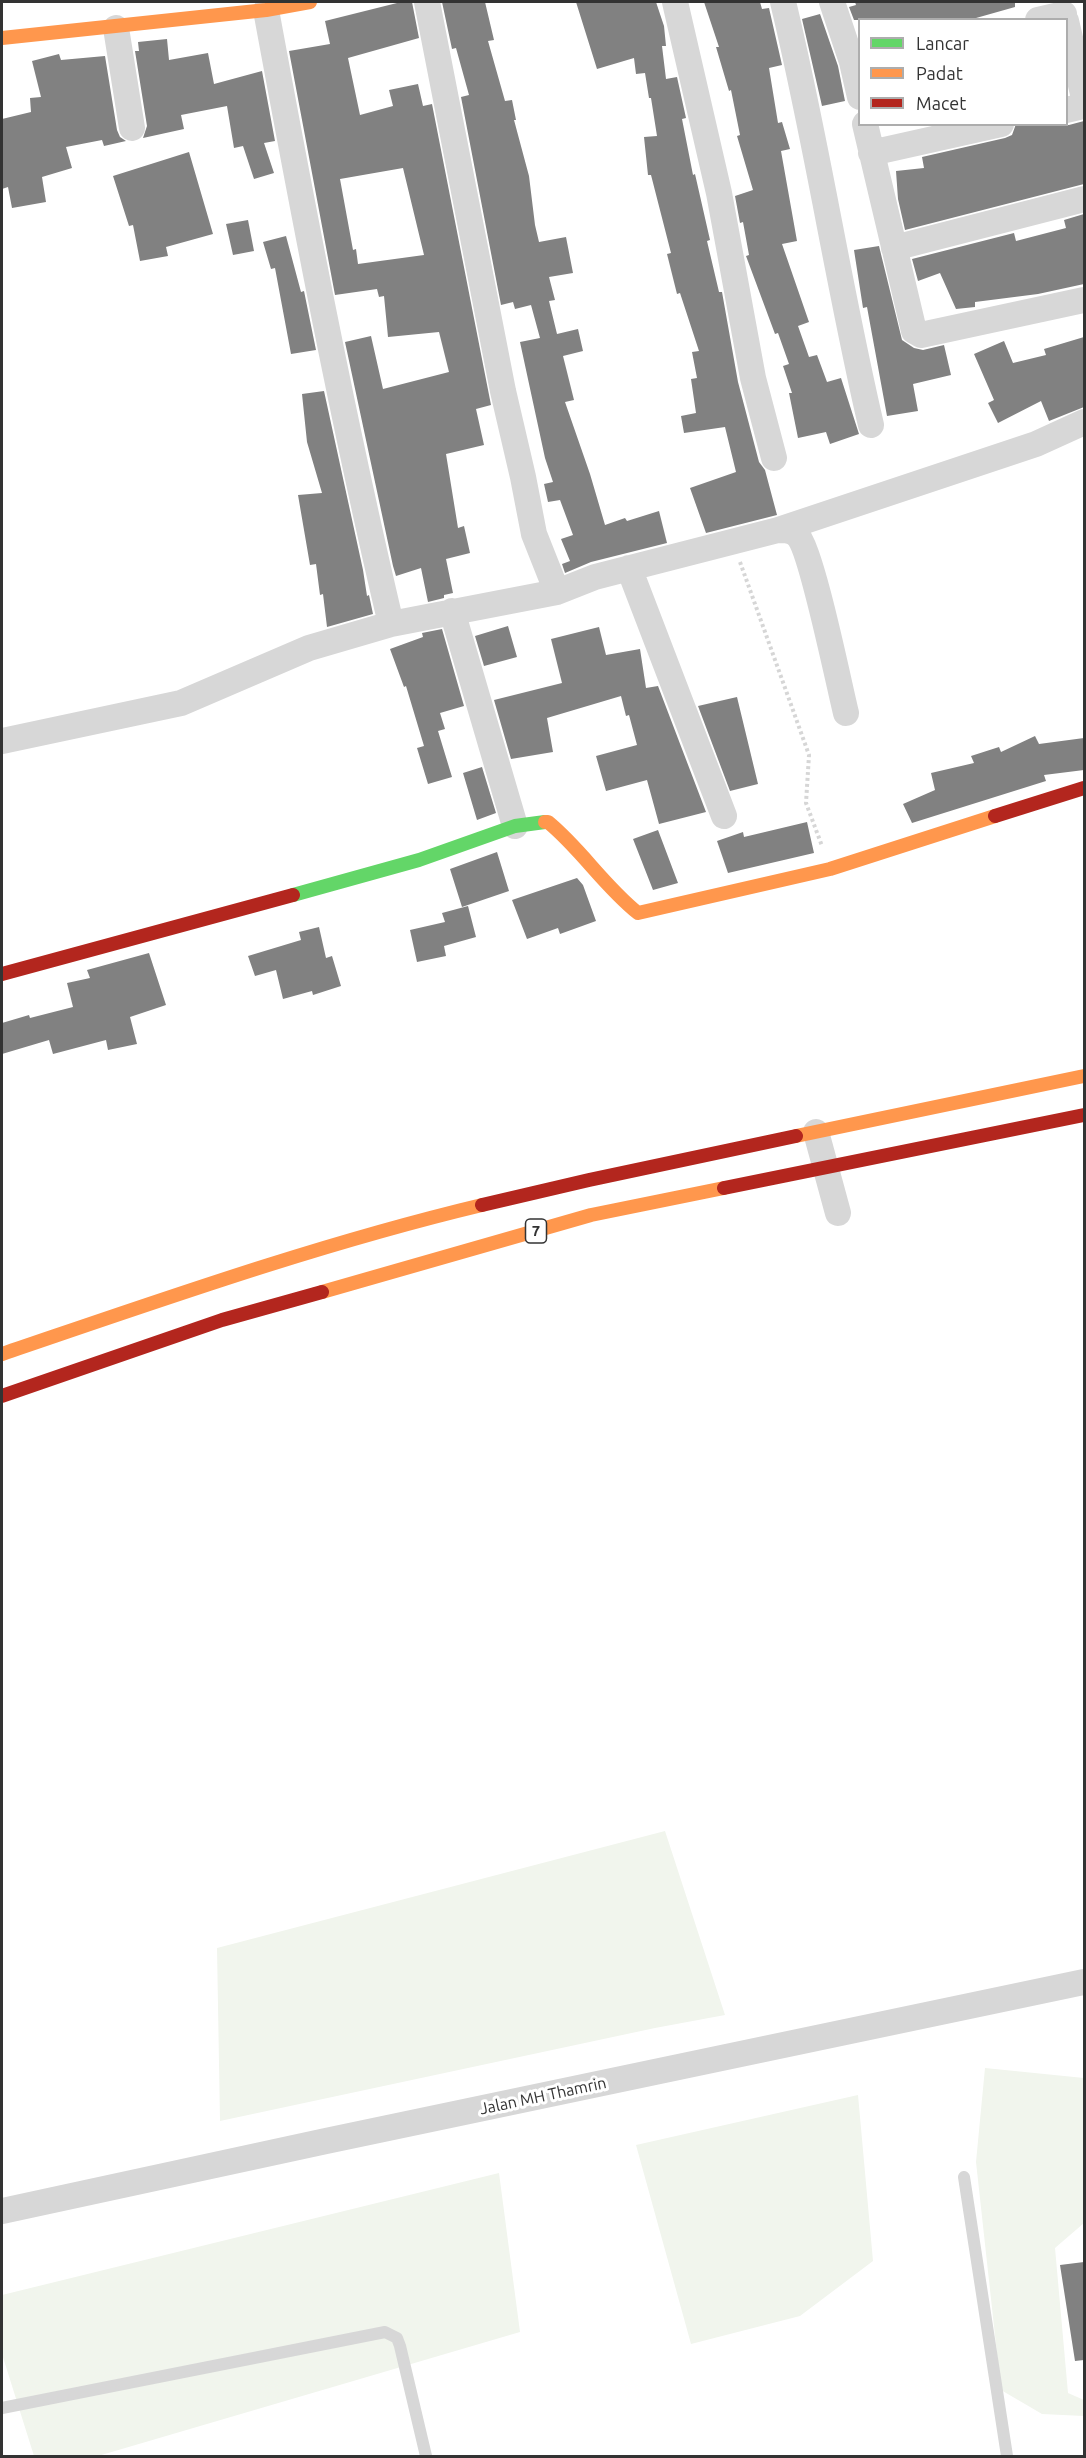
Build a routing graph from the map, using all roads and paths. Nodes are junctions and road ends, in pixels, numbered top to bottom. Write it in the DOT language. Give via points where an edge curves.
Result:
graph roads {
  1 [pos="309,2"];
  2 [pos="428,2"];
  3 [pos="675,2"];
  4 [pos="783,2"];
  5 [pos="832,2"];
  6 [pos="266,10"];
  7 [pos="1065,14"];
  8 [pos="1047,18"];
  9 [pos="1068,22"];
  10 [pos="116,28"];
  11 [pos="2,38"];
  12 [pos="1081,57"];
  13 [pos="856,62"];
  14 [pos="858,80"];
  15 [pos="1084,98"];
  16 [pos="1084,106"];
  17 [pos="1068,110"];
  18 [pos="865,126"];
  19 [pos="992,126"];
  20 [pos="132,128"];
  21 [pos="871,153"];
  22 [pos="1084,199"];
  23 [pos="894,248"];
  24 [pos="1084,300"];
  25 [pos="1084,422"];
  26 [pos="871,425"];
  27 [pos="774,458"];
  28 [pos="778,530"];
  29 [pos="732,541"];
  30 [pos="629,568"];
  31 [pos="557,592"];
  32 [pos="452,611"];
  33 [pos="391,624"];
  34 [pos="846,713"];
  35 [pos="2,741"];
  36 [pos="1084,788"];
  37 [pos="724,816"];
  38 [pos="515,826"];
  39 [pos="830,869"];
  40 [pos="2,974"];
  41 [pos="1084,1076"];
  42 [pos="1084,1115"];
  43 [pos="816,1132"];
  44 [pos="826,1168"];
  45 [pos="838,1213"];
  46 [pos="2,1354"];
  47 [pos="2,1396"];
  48 [pos="1084,1982"];
  49 [pos="964,2177"];
  50 [pos="2,2211"];
  51 [pos="2,2408"];
  52 [pos="426,2457"];
  53 [pos="1007,2457"];
  1 -- 6 [label="main road"];
  2 -- 31 [label="street" via="534,534"];
  3 -- 27 [label="street" via="719,193 753,378"];
  4 -- 26 [label="street"];
  5 -- 13 [label="street"];
  6 -- 10 [label="main road"];
  6 -- 33 [label="street" via="318,290"];
  7 -- 8 [label="street"];
  9 -- 12 [label="street"];
  10 -- 11 [label="main road"];
  10 -- 20 [label="street"];
  12 -- 15 [label="street"];
  13 -- 14 [label="street"];
  16 -- 17 [label="street"];
  18 -- 21 [label="street"];
  19 -- 21 [label="street"];
  21 -- 23 [label="street"];
  22 -- 23 [label="street"];
  23 -- 24 [label="street" via="910,322 914,331 921,334"];
  25 -- 28 [label="street" via="1036,444"];
  28 -- 29 [label="street"];
  28 -- 34 [label="street" via="797,534 809,560"];
  29 -- 30 [label="street"];
  29 -- 39 [label="path" via="809,755 806,803"];
  30 -- 31 [label="street"];
  30 -- 37 [label="street"];
  31 -- 32 [label="street"];
  32 -- 33 [label="street"];
  32 -- 38 [label="street"];
  33 -- 35 [label="street" via="309,648 181,703"];
  36 -- 39 [label="main road"];
  38 -- 39 [label="main road" via="548,822 587,858 603,883 638,913"];
  38 -- 40 [label="main road" via="419,860"];
  41 -- 43 [label="main road, 7"];
  42 -- 44 [label="main road, 7"];
  43 -- 44 [label="street"];
  43 -- 46 [label="main road, 7" via="589,1180 421,1221 208,1284"];
  44 -- 45 [label="street"];
  44 -- 47 [label="main road, 7" via="591,1215 222,1320"];
  48 -- 50 [label="street, Jalan MH Thamrin"];
  49 -- 53 [label="lane"];
  51 -- 52 [label="lane" via="385,2332 397,2338 400,2346"];
}
